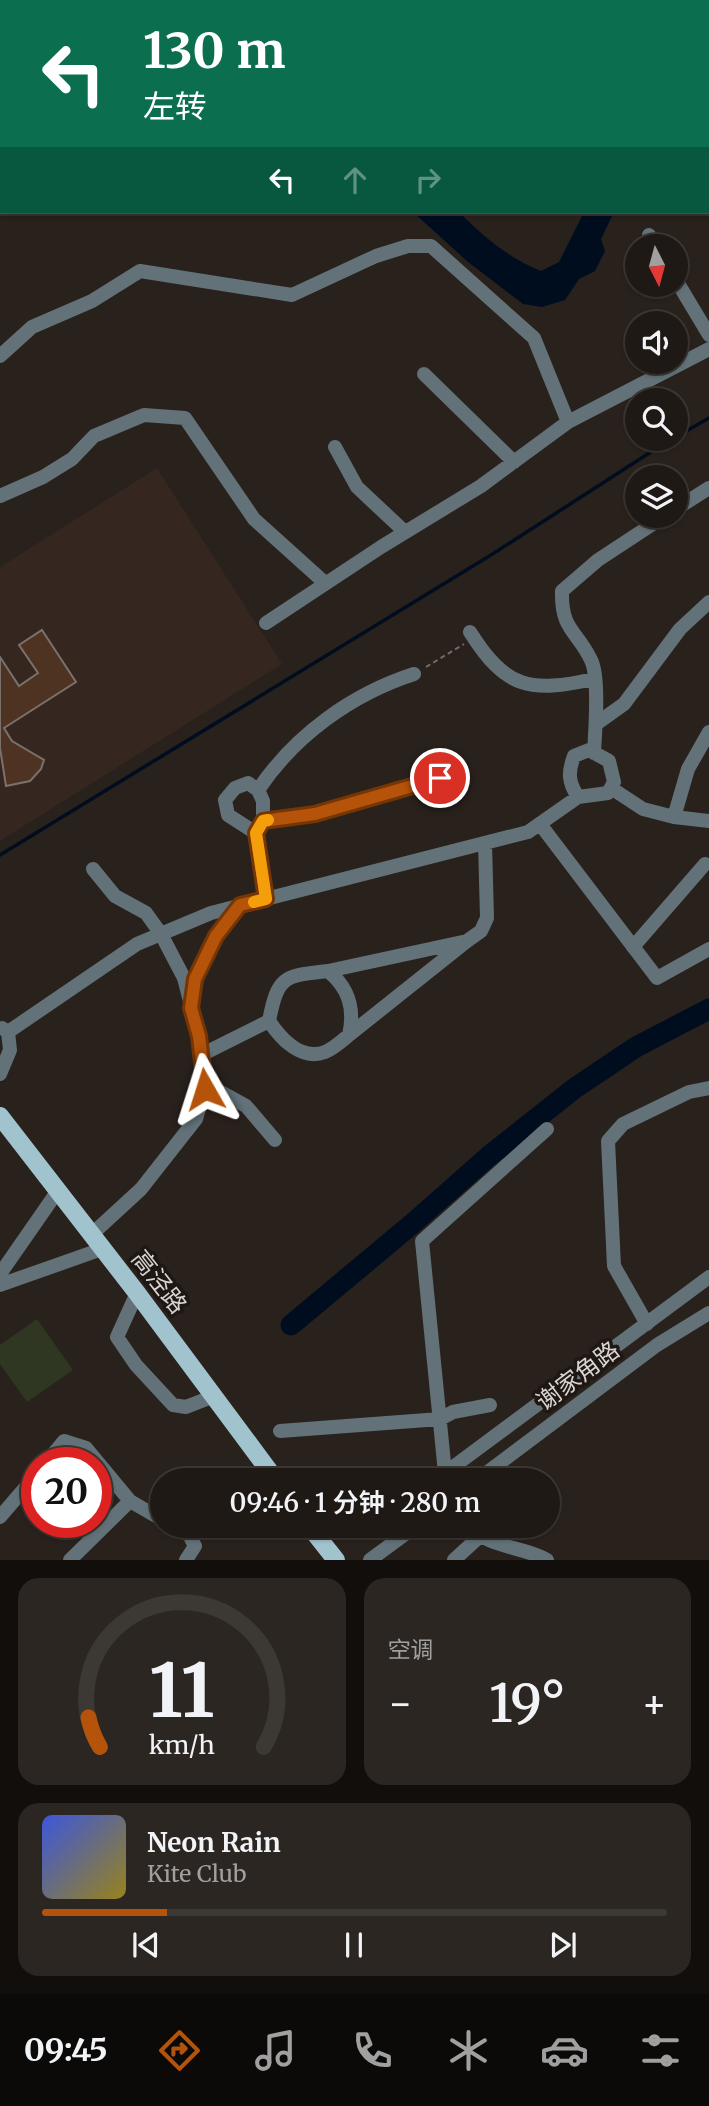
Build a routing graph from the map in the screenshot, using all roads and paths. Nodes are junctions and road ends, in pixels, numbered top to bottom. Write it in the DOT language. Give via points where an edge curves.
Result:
graph roads {
  1 [pos="687,298"];
  2 [pos="709,335"];
  3 [pos="709,349"];
  4 [pos="0,356"];
  5 [pos="424,374"];
  6 [pos="568,422"];
  7 [pos="335,447"];
  8 [pos="514,462"];
  9 [pos="709,488"];
  10 [pos="0,496"];
  11 [pos="688,501"];
  12 [pos="647,528"];
  13 [pos="405,532"];
  14 [pos="326,583"];
  15 [pos="709,602"];
  16 [pos="266,623"];
  17 [pos="472,635"];
  18 [pos="414,674"];
  19 [pos="594,679"];
  20 [pos="596,724"];
  21 [pos="709,732"];
  22 [pos="594,753"];
  23 [pos="440,778"];
  24 [pos="611,788"];
  25 [pos="258,790"];
  26 [pos="578,797"];
  27 [pos="674,817"];
  28 [pos="709,821"];
  29 [pos="540,824"];
  30 [pos="259,827"];
  31 [pos="485,843"];
  32 [pos="705,864"];
  33 [pos="93,869"];
  34 [pos="266,899"];
  35 [pos="240,905"];
  36 [pos="161,934"];
  37 [pos="467,941"];
  38 [pos="634,947"];
  39 [pos="709,949"];
  40 [pos="328,971"];
  41 [pos="191,1008"];
  42 [pos="269,1021"];
  43 [pos="4,1030"];
  44 [pos="349,1035"];
  45 [pos="201,1055"];
  46 [pos="0,1074"];
  47 [pos="204,1083"];
  48 [pos="709,1088"];
  49 [pos="0,1116"];
  50 [pos="547,1129"];
  51 [pos="275,1140"];
  52 [pos="57,1192"];
  53 [pos="97,1242"];
  54 [pos="0,1273"];
  55 [pos="709,1277"];
  56 [pos="0,1284"];
  57 [pos="137,1293"];
  58 [pos="709,1312"];
  59 [pos="647,1324"];
  60 [pos="214,1396"];
  61 [pos="491,1405"];
  62 [pos="440,1419"];
  63 [pos="280,1431"];
  64 [pos="59,1447"];
  65 [pos="83,1447"];
  66 [pos="267,1468"];
  67 [pos="445,1468"];
  68 [pos="458,1468"];
  69 [pos="493,1468"];
  70 [pos="112,1480"];
  71 [pos="21,1493"];
  72 [pos="130,1502"];
  73 [pos="150,1513"];
  74 [pos="0,1517"];
  75 [pos="191,1538"];
  76 [pos="319,1538"];
  77 [pos="400,1538"];
  78 [pos="470,1538"];
  79 [pos="491,1538"];
  80 [pos="70,1560"];
  81 [pos="186,1560"];
  82 [pos="336,1560"];
  83 [pos="370,1560"];
  84 [pos="454,1560"];
  85 [pos="547,1560"];
  1 -- 2 [label="street"];
  3 -- 6 [label="street"];
  4 -- 6 [label="street" via="32,327 92,300 140,271 292,295 376,256 408,246 431,246 534,338"];
  5 -- 8 [label="street"];
  6 -- 8 [label="street"];
  7 -- 13 [label="street" via="357,487"];
  8 -- 13 [label="street"];
  9 -- 11 [label="street"];
  10 -- 14 [label="street" via="72,459 94,436 144,415 185,418 254,519"];
  12 -- 19 [label="street" via="562,591 562,612 592,661"];
  13 -- 14 [label="street"];
  14 -- 16 [label="street"];
  15 -- 20 [label="street" via="680,629 624,704"];
  17 -- 18 [label="path"];
  17 -- 19 [label="street" via="504,673 526,685 555,688"];
  18 -- 25 [label="street" via="379,685 348,704 278,760"];
  19 -- 20 [label="street"];
  20 -- 22 [label="street"];
  21 -- 27 [label="street" via="688,769"];
  22 -- 24 [label="street" via="609,761"];
  22 -- 26 [label="street" via="589,750 574,756 568,771"];
  23 -- 30 [label="street"];
  24 -- 26 [label="street" via="608,793"];
  24 -- 27 [label="street" via="643,809"];
  25 -- 30 [label="street" via="263,801"];
  25 -- 30 [label="street" via="248,783 235,788 225,800 228,815"];
  26 -- 29 [label="street"];
  27 -- 28 [label="street"];
  29 -- 31 [label="street" via="528,832"];
  29 -- 38 [label="street"];
  30 -- 34 [label="street"];
  31 -- 34 [label="street"];
  31 -- 37 [label="street" via="487,918 481,931"];
  32 -- 38 [label="street"];
  33 -- 36 [label="street" via="115,896 146,913"];
  34 -- 35 [label="street"];
  35 -- 36 [label="street"];
  35 -- 41 [label="street" via="216,936 195,979"];
  36 -- 41 [label="street" via="184,978"];
  36 -- 43 [label="street" via="137,944"];
  37 -- 40 [label="street"];
  37 -- 44 [label="street"];
  38 -- 39 [label="street" via="657,978"];
  40 -- 42 [label="street" via="292,975 276,989"];
  40 -- 44 [label="street" via="341,981 350,1000 353,1019"];
  41 -- 45 [label="street"];
  42 -- 44 [label="street" via="292,1047 310,1054 326,1052"];
  42 -- 45 [label="street"];
  43 -- 46 [label="street" via="10,1050"];
  45 -- 47 [label="street"];
  47 -- 51 [label="street" via="246,1105"];
  47 -- 53 [label="street" via="196,1119"];
  48 -- 59 [label="street" via="689,1092 623,1124 608,1141 614,1266"];
  49 -- 52 [label="main road, 高泾路"];
  50 -- 62 [label="street" via="422,1241"];
  52 -- 53 [label="main road, 高泾路"];
  52 -- 54 [label="street"];
  53 -- 56 [label="street"];
  53 -- 57 [label="main road, 高泾路"];
  55 -- 59 [label="street"];
  57 -- 60 [label="main road, 高泾路"];
  57 -- 60 [label="street" via="117,1336 136,1365 173,1405 186,1407"];
  58 -- 69 [label="street, 谢家角路" via="657,1345"];
  59 -- 68 [label="street"];
  60 -- 66 [label="main road, 高泾路"];
  61 -- 62 [label="street"];
  62 -- 63 [label="street"];
  62 -- 67 [label="street"];
  64 -- 65 [label="street" via="64,1441"];
  70 -- 72 [label="street"];
  71 -- 74 [label="street"];
  72 -- 73 [label="street"];
  72 -- 80 [label="street"];
  75 -- 81 [label="street" via="195,1546"];
  76 -- 82 [label="main road"];
  77 -- 83 [label="street"];
  78 -- 84 [label="street"];
  79 -- 85 [label="street"];
}
